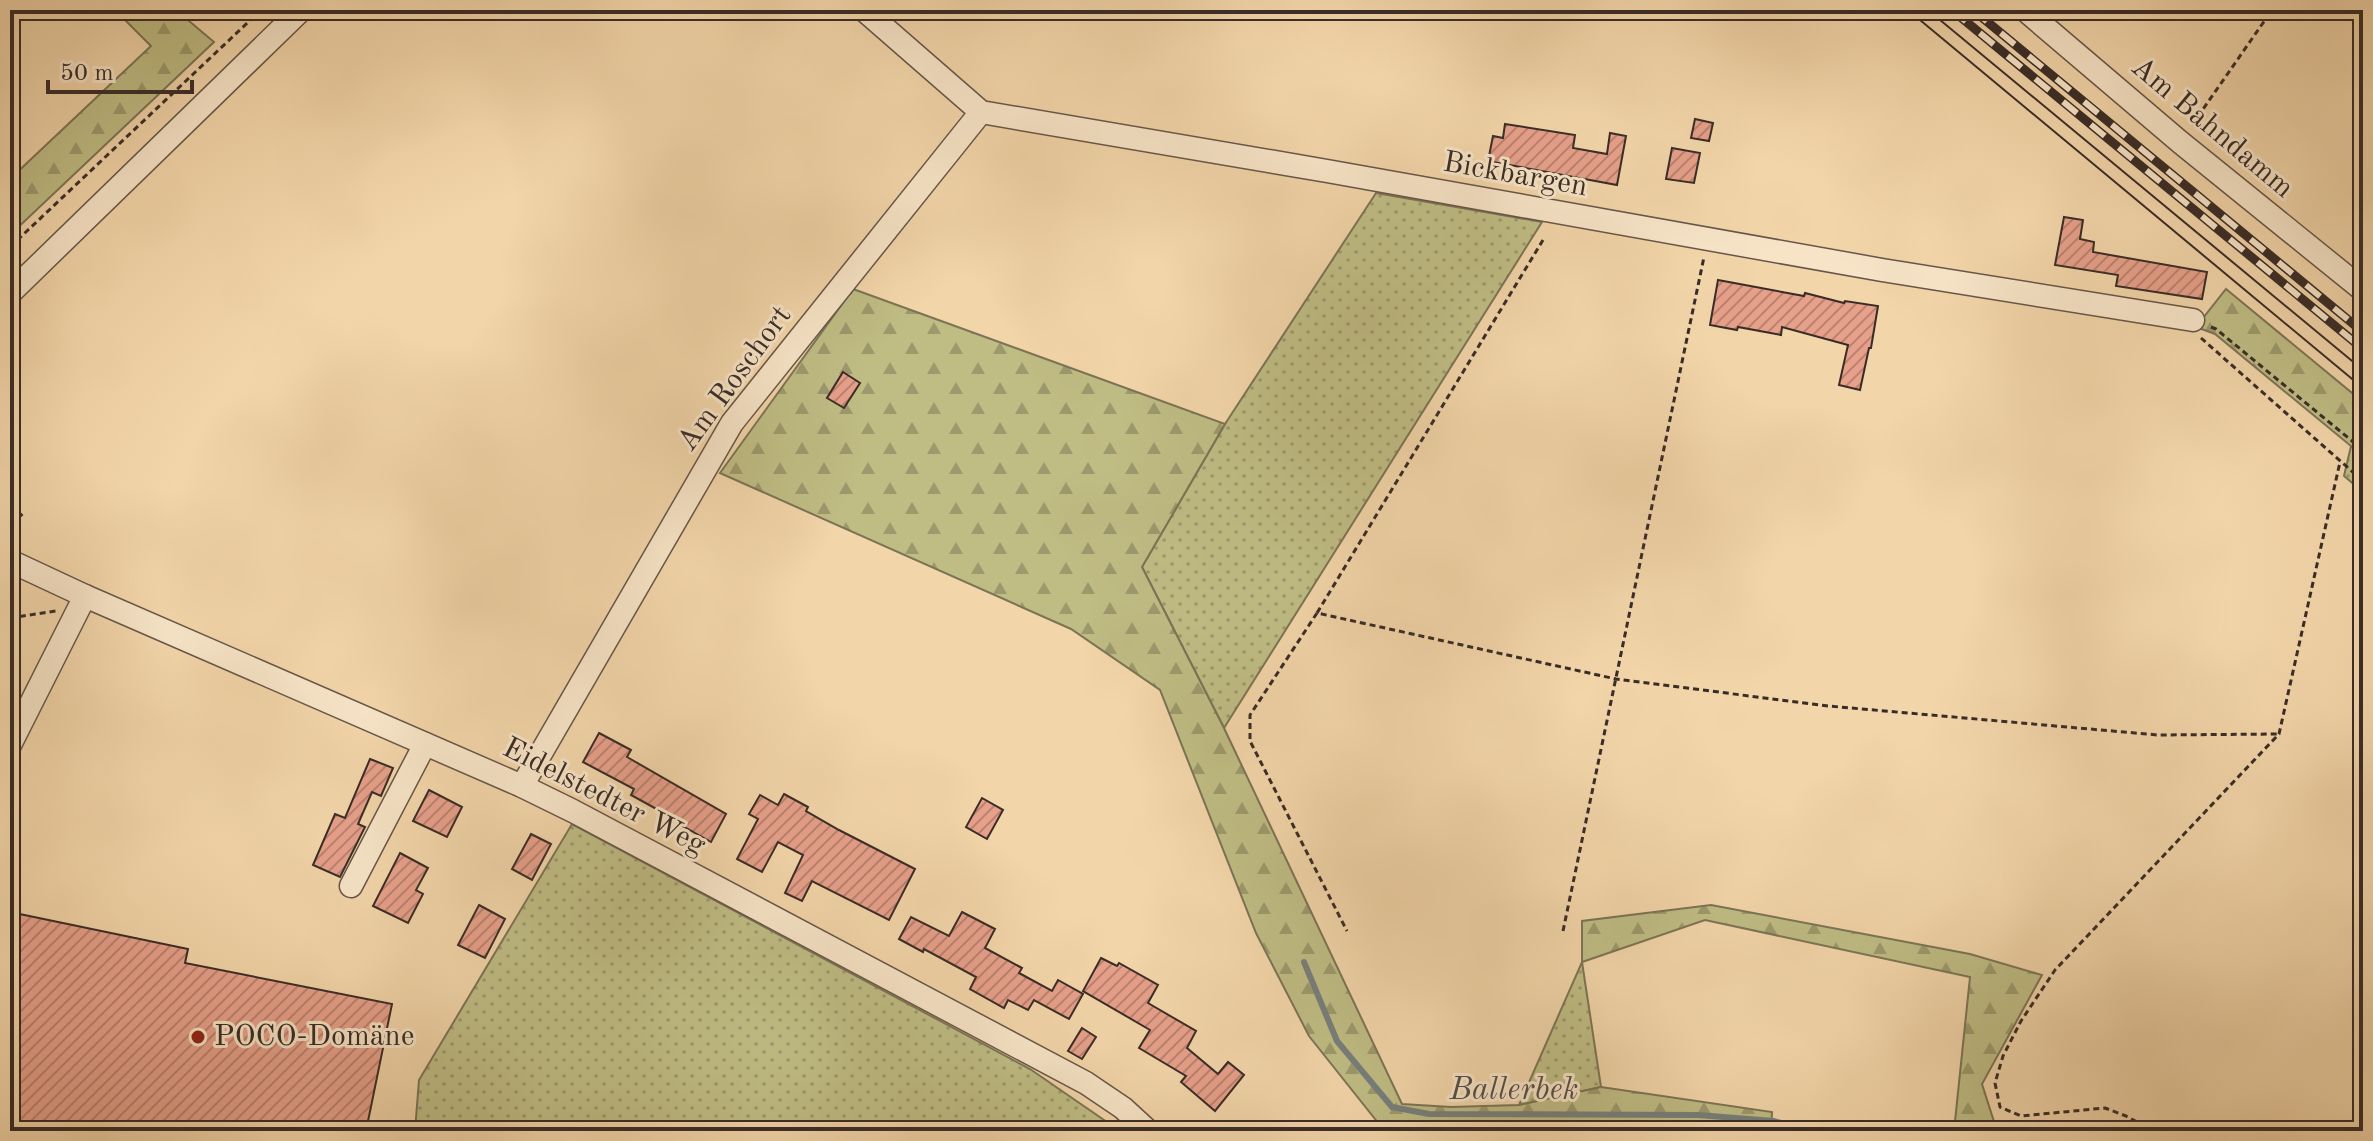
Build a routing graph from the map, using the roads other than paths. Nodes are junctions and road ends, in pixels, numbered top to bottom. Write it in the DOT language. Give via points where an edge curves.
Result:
graph roads {
  1 [pos="301,10"];
  2 [pos="865,10"];
  3 [pos="2025,10"];
  4 [pos="981,112"];
  5 [pos="2363,290"];
  6 [pos="10,293"];
  7 [pos="2193,320"];
  8 [pos="10,561"];
  9 [pos="82,602"];
  10 [pos="425,744"];
  11 [pos="10,745"];
  12 [pos="522,786"];
  13 [pos="351,886"];
  14 [pos="1148,1131"];
  1 -- 6 [label="street"];
  2 -- 4 [label="street"];
  3 -- 5 [label="street, Am Bahndamm"];
  4 -- 7 [label="street, Bickbargen"];
  4 -- 12 [label="street, Am Roschort" via="732,423"];
  8 -- 9 [label="street, Eidelstedter Weg"];
  9 -- 10 [label="street, Eidelstedter Weg"];
  9 -- 11 [label="street"];
  10 -- 12 [label="street, Eidelstedter Weg"];
  10 -- 13 [label="street"];
  12 -- 14 [label="street, Eidelstedter Weg" via="1086,1083"];
}
